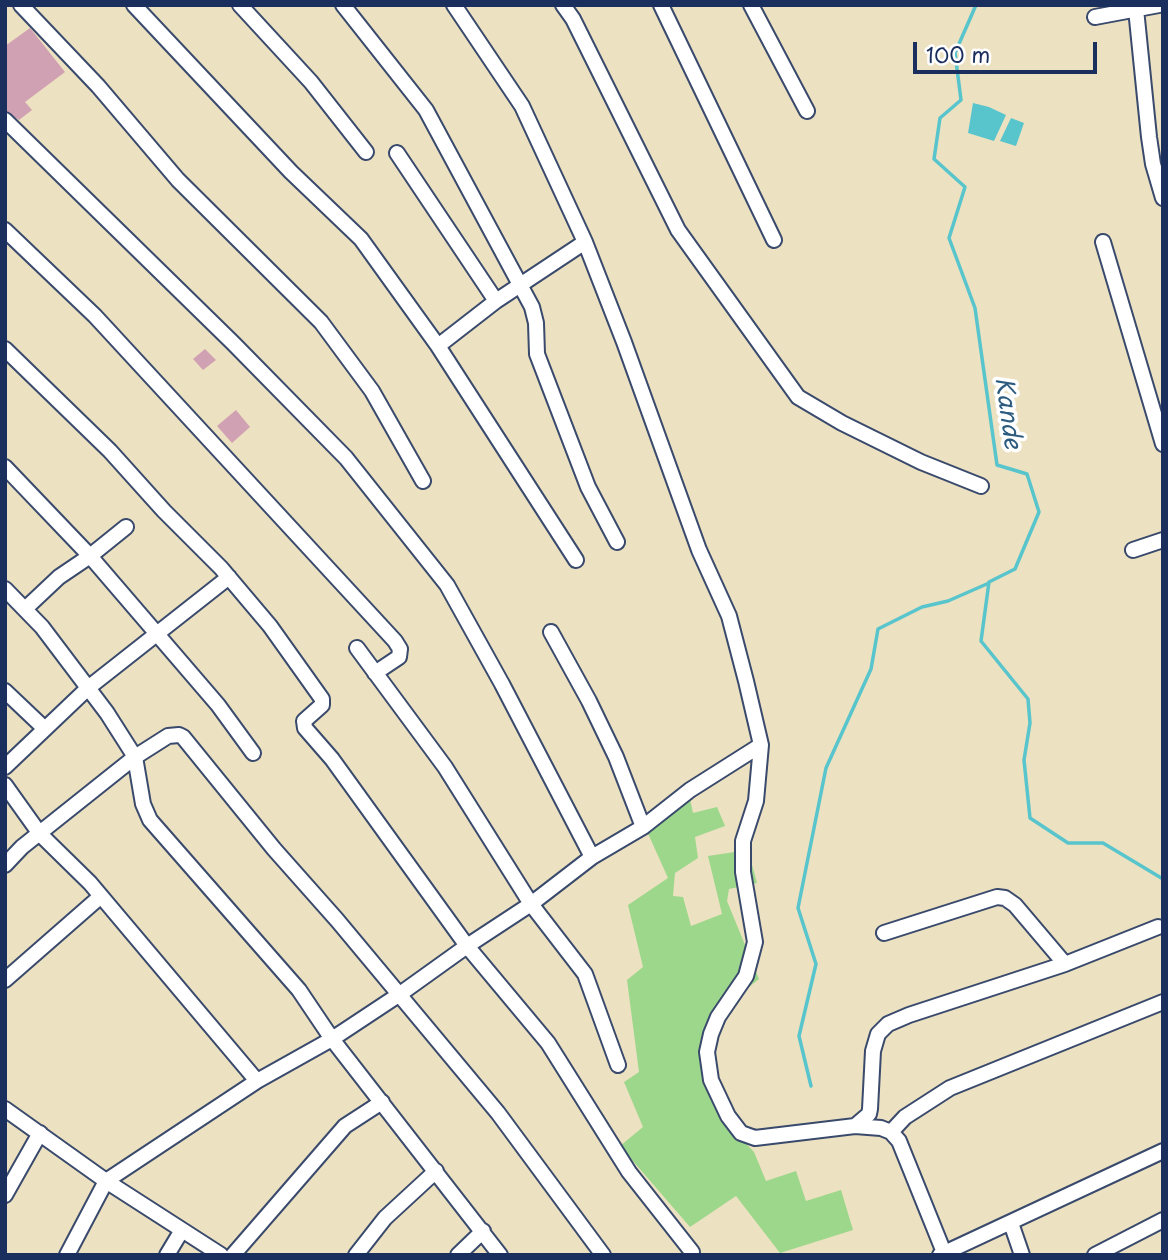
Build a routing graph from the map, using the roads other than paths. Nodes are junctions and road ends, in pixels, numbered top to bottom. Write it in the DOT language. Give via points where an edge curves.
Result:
graph roads {
  1 [pos="21,5"];
  2 [pos="134,5"];
  3 [pos="240,5"];
  4 [pos="343,5"];
  5 [pos="454,5"];
  6 [pos="563,5"];
  7 [pos="661,5"];
  8 [pos="751,5"];
  9 [pos="1159,5"];
  10 [pos="1136,9"];
  11 [pos="1096,17"];
  12 [pos="807,111"];
  13 [pos="5,120"];
  14 [pos="366,152"];
  15 [pos="397,153"];
  16 [pos="1163,198"];
  17 [pos="5,230"];
  18 [pos="774,240"];
  19 [pos="585,242"];
  20 [pos="1103,242"];
  21 [pos="520,284"];
  22 [pos="496,301"];
  23 [pos="438,346"];
  24 [pos="5,349"];
  25 [pos="1163,444"];
  26 [pos="5,467"];
  27 [pos="423,481"];
  28 [pos="981,486"];
  29 [pos="126,527"];
  30 [pos="1163,540"];
  31 [pos="617,542"];
  32 [pos="1133,550"];
  33 [pos="90,556"];
  34 [pos="576,560"];
  35 [pos="229,577"];
  36 [pos="5,589"];
  37 [pos="25,609"];
  38 [pos="551,632"];
  39 [pos="157,634"];
  40 [pos="357,648"];
  41 [pos="375,673"];
  42 [pos="88,688"];
  43 [pos="5,691"];
  44 [pos="44,729"];
  45 [pos="761,745"];
  46 [pos="253,753"];
  47 [pos="135,757"];
  48 [pos="5,767"];
  49 [pos="5,785"];
  50 [pos="643,827"];
  51 [pos="40,834"];
  52 [pos="592,857"];
  53 [pos="5,864"];
  54 [pos="101,896"];
  55 [pos="531,904"];
  56 [pos="1158,927"];
  57 [pos="884,933"];
  58 [pos="467,946"];
  59 [pos="1065,964"];
  60 [pos="5,980"];
  61 [pos="400,994"];
  62 [pos="1163,1002"];
  63 [pos="332,1039"];
  64 [pos="618,1065"];
  65 [pos="257,1082"];
  66 [pos="382,1102"];
  67 [pos="5,1109"];
  68 [pos="855,1126"];
  69 [pos="891,1132"];
  70 [pos="40,1133"];
  71 [pos="1163,1152"];
  72 [pos="436,1171"];
  73 [pos="106,1181"];
  74 [pos="5,1195"];
  75 [pos="1163,1220"];
  76 [pos="1011,1223"];
  77 [pos="182,1230"];
  78 [pos="483,1231"];
  79 [pos="692,1252"];
  80 [pos="943,1254"];
  81 [pos="66,1255"];
  82 [pos="167,1255"];
  83 [pos="221,1255"];
  84 [pos="233,1255"];
  85 [pos="356,1255"];
  86 [pos="458,1255"];
  87 [pos="500,1255"];
  88 [pos="603,1255"];
  89 [pos="1022,1255"];
  90 [pos="1095,1255"];
  1 -- 27 [label="street" via="178,180 321,322 372,391"];
  2 -- 23 [label="street" via="291,172 361,239"];
  3 -- 14 [label="street" via="311,82"];
  4 -- 21 [label="street" via="426,110"];
  5 -- 19 [label="street" via="522,106"];
  6 -- 28 [label="street" via="678,230 798,397 921,462"];
  7 -- 18 [label="street"];
  8 -- 12 [label="street"];
  9 -- 10 [label="street"];
  10 -- 11 [label="street"];
  10 -- 16 [label="street" via="1149,137"];
  13 -- 52 [label="street" via="346,458 447,585"];
  15 -- 22 [label="street"];
  17 -- 41 [label="street" via="95,316 395,641 399,657"];
  19 -- 21 [label="street"];
  19 -- 45 [label="street" via="699,550 729,616"];
  20 -- 25 [label="street"];
  21 -- 22 [label="street"];
  21 -- 31 [label="street" via="535,314 537,354 589,487"];
  22 -- 23 [label="street"];
  23 -- 34 [label="street"];
  24 -- 35 [label="street"];
  26 -- 33 [label="street"];
  29 -- 33 [label="street"];
  30 -- 32 [label="street"];
  33 -- 37 [label="street"];
  33 -- 39 [label="street"];
  35 -- 39 [label="street"];
  35 -- 58 [label="street" via="320,695 322,705 304,721 304,728"];
  36 -- 37 [label="street"];
  37 -- 42 [label="street"];
  38 -- 50 [label="street" via="589,701"];
  39 -- 42 [label="street"];
  39 -- 46 [label="street"];
  40 -- 41 [label="street"];
  41 -- 55 [label="street" via="445,767"];
  42 -- 44 [label="street"];
  42 -- 47 [label="street"];
  43 -- 44 [label="street"];
  44 -- 48 [label="street"];
  45 -- 50 [label="street" via="690,790"];
  45 -- 68 [label="street" via="756,801 743,841 743,872 755,942 746,976 711,1034 707,1052 710,1080 741,1133 755,1138"];
  47 -- 51 [label="street"];
  47 -- 61 [label="street" via="168,736 183,737"];
  47 -- 63 [label="street" via="150,820 299,990"];
  49 -- 51 [label="street"];
  50 -- 52 [label="street"];
  51 -- 53 [label="street"];
  51 -- 54 [label="street"];
  52 -- 55 [label="street"];
  54 -- 60 [label="street"];
  54 -- 65 [label="street"];
  55 -- 58 [label="street"];
  55 -- 64 [label="street" via="585,974"];
  56 -- 59 [label="street"];
  57 -- 59 [label="street" via="1005,898"];
  58 -- 61 [label="street"];
  58 -- 79 [label="street" via="548,1043 629,1172"];
  59 -- 68 [label="street" via="888,1024 878,1034 873,1051 869,1114"];
  61 -- 63 [label="street"];
  61 -- 88 [label="street" via="498,1113"];
  62 -- 69 [label="street" via="950,1088 905,1117"];
  63 -- 65 [label="street"];
  63 -- 66 [label="street"];
  65 -- 73 [label="street"];
  66 -- 72 [label="street"];
  66 -- 84 [label="street" via="345,1126"];
  67 -- 70 [label="street"];
  68 -- 69 [label="street"];
  69 -- 80 [label="street" via="899,1141"];
  70 -- 73 [label="street"];
  70 -- 74 [label="street"];
  71 -- 76 [label="street"];
  72 -- 78 [label="street"];
  72 -- 85 [label="street" via="385,1218"];
  73 -- 77 [label="street"];
  73 -- 81 [label="street"];
  75 -- 90 [label="street"];
  76 -- 80 [label="street"];
  76 -- 89 [label="street"];
  77 -- 82 [label="street"];
  77 -- 83 [label="street"];
  78 -- 86 [label="street"];
  78 -- 87 [label="street"];
}
